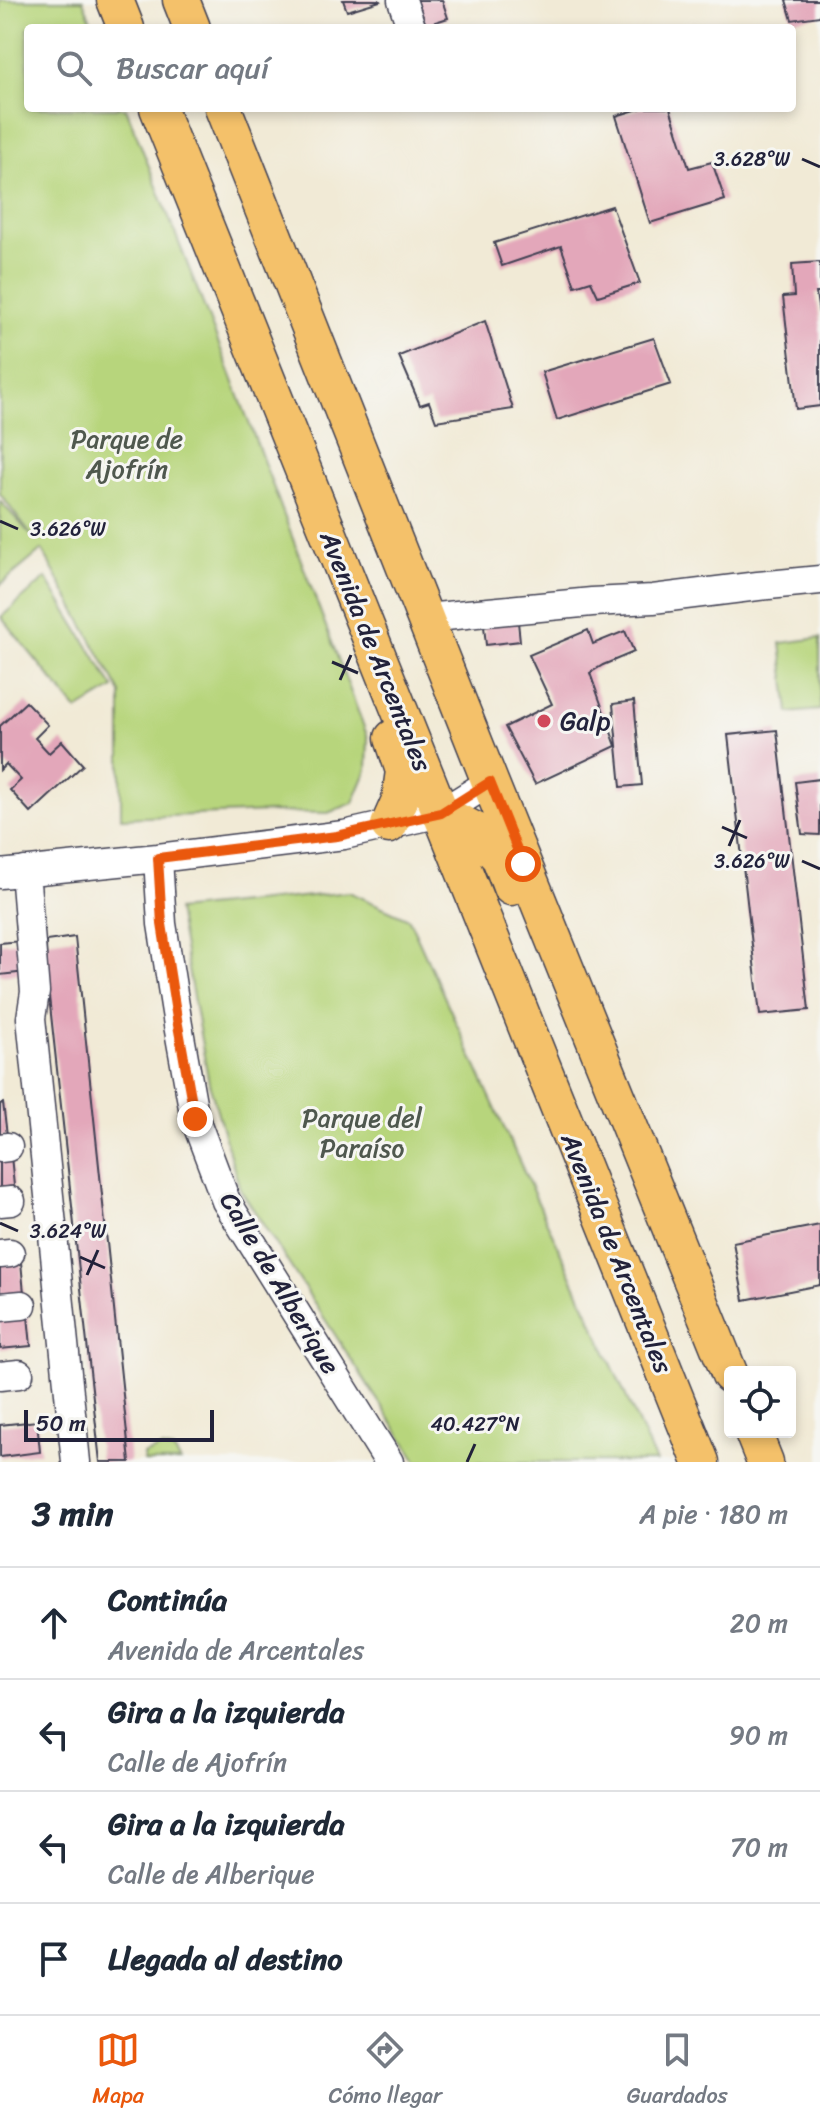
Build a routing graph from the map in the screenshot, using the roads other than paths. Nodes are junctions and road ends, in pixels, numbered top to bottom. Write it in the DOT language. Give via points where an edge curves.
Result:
graph roads {
  1 [pos="115,0"];
  2 [pos="181,0"];
  3 [pos="402,0"];
  4 [pos="124,24"];
  5 [pos="190,24"];
  6 [pos="410,24"];
  7 [pos="160,112"];
  8 [pos="225,112"];
  9 [pos="820,580"];
  10 [pos="425,618"];
  11 [pos="365,624"];
  12 [pos="490,782"];
  13 [pos="441,813"];
  14 [pos="389,825"];
  15 [pos="158,858"];
  16 [pos="12,873"];
  17 [pos="623,1111"];
  18 [pos="726,1366"];
  19 [pos="755,1438"];
  20 [pos="72,1462"];
  21 [pos="389,1462"];
  22 [pos="701,1462"];
  23 [pos="765,1462"];
  1 -- 4 [label="main road"];
  2 -- 5 [label="main road"];
  3 -- 6 [label="street"];
  7 -- 11 [label="main road, Avenida de Arcentales"];
  8 -- 10 [label="main road"];
  9 -- 10 [label="street"];
  10 -- 12 [label="main road"];
  11 -- 13 [label="main road, Avenida de Arcentales"];
  11 -- 14 [label="main road" via="358,648 404,771"];
  12 -- 13 [label="street"];
  12 -- 17 [label="main road"];
  13 -- 14 [label="street"];
  13 -- 17 [label="main road" via="476,831 500,858 567,1028 595,1082"];
  13 -- 22 [label="main road, Avenida de Arcentales"];
  14 -- 15 [label="street"];
  15 -- 16 [label="street"];
  15 -- 21 [label="street, Calle de Alberique" via="162,924 195,1119 226,1201"];
  16 -- 20 [label="street" via="35,992 31,1018"];
  17 -- 18 [label="main road"];
  19 -- 23 [label="main road"];
}
